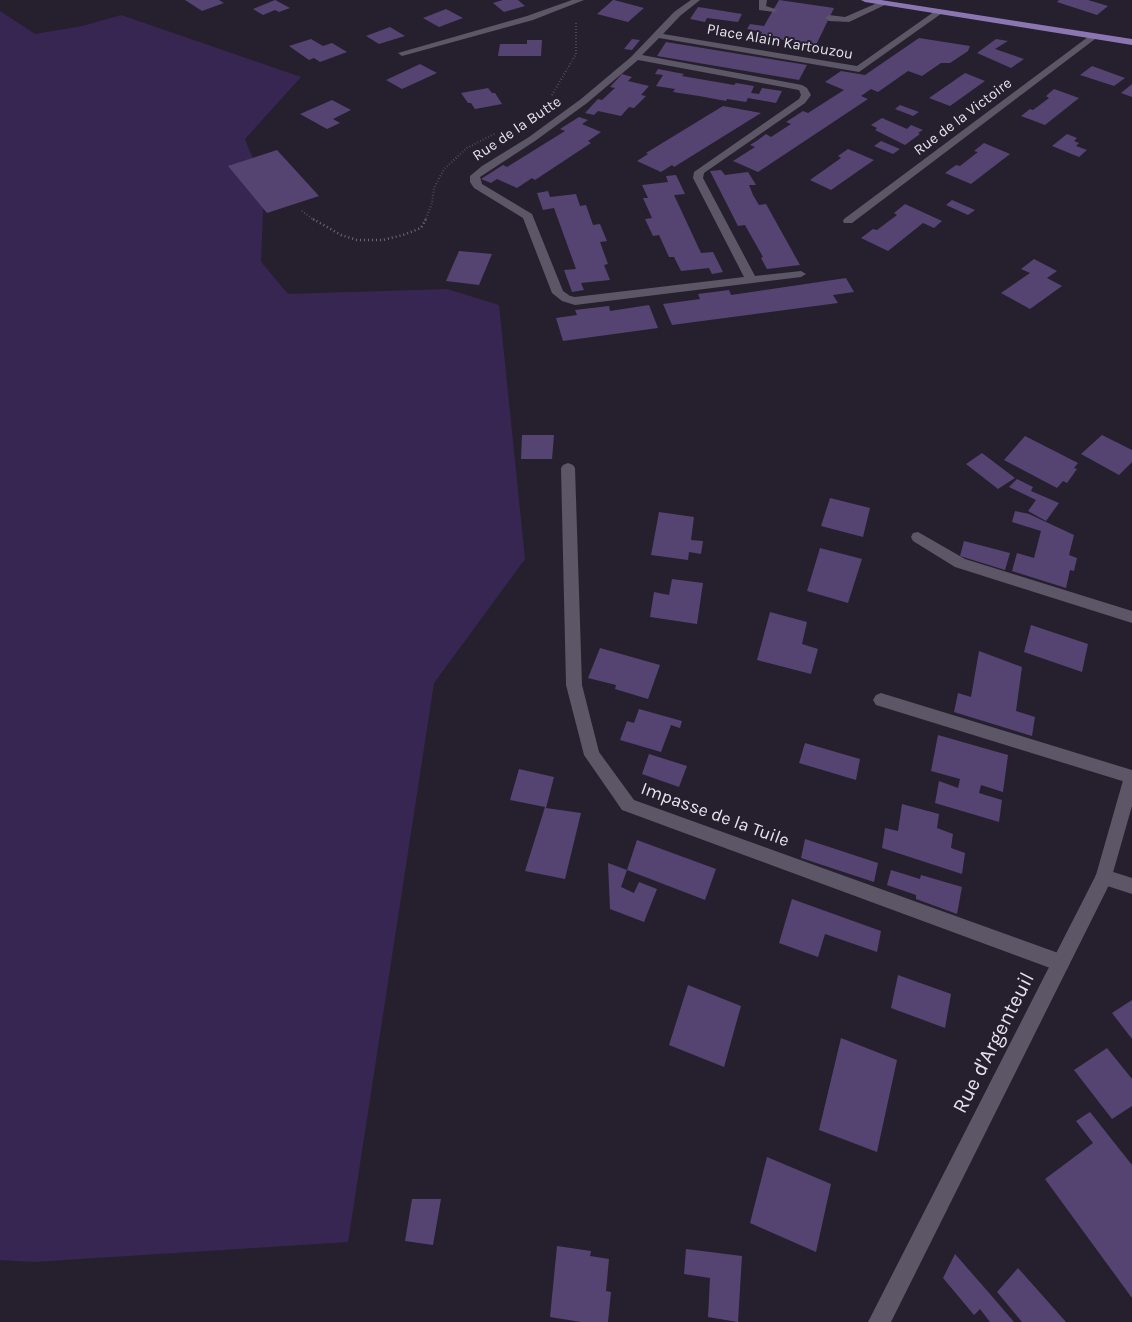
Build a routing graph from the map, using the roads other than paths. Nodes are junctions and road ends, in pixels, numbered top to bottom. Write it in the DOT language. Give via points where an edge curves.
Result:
graph roads {
  1 [pos="696,0"];
  2 [pos="763,0"];
  3 [pos="865,0"];
  4 [pos="576,1"];
  5 [pos="882,2"];
  6 [pos="774,10"];
  7 [pos="941,11"];
  8 [pos="829,18"];
  9 [pos="656,35"];
  10 [pos="1095,36"];
  11 [pos="1132,42"];
  12 [pos="402,53"];
  13 [pos="637,57"];
  14 [pos="848,221"];
  15 [pos="801,274"];
  16 [pos="751,280"];
  17 [pos="568,468"];
  18 [pos="918,536"];
  19 [pos="1132,617"];
  20 [pos="881,700"];
  21 [pos="1132,777"];
  22 [pos="1104,877"];
  23 [pos="1132,886"];
  24 [pos="1061,963"];
  25 [pos="879,1322"];
  1 -- 9 [label="street, Rue de la Butte"];
  2 -- 6 [label="street" via="762,8"];
  3 -- 5 [label="main road"];
  4 -- 12 [label="street" via="530,18"];
  5 -- 7 [label="main road"];
  5 -- 8 [label="street" via="846,20"];
  7 -- 9 [label="street, Place Alain Kartouzou" via="859,69"];
  7 -- 10 [label="main road"];
  9 -- 13 [label="street, Rue de la Butte"];
  10 -- 11 [label="main road"];
  10 -- 14 [label="street, Rue de la Victoire"];
  13 -- 16 [label="street" via="802,88 806,95 802,101 699,172 698,178"];
  13 -- 16 [label="street, Rue de la Butte" via="532,139 485,168 475,176 475,182 528,216 558,293 566,299 575,301"];
  15 -- 16 [label="street, Rue de la Butte"];
  17 -- 24 [label="street, Impasse de la Tuile" via="574,685 592,755 628,805"];
  18 -- 19 [label="street" via="960,563"];
  20 -- 21 [label="street"];
  21 -- 22 [label="street, Rue d'Argenteuil"];
  22 -- 23 [label="street"];
  22 -- 24 [label="street, Rue d'Argenteuil"];
  24 -- 25 [label="street, Rue d'Argenteuil"];
}
